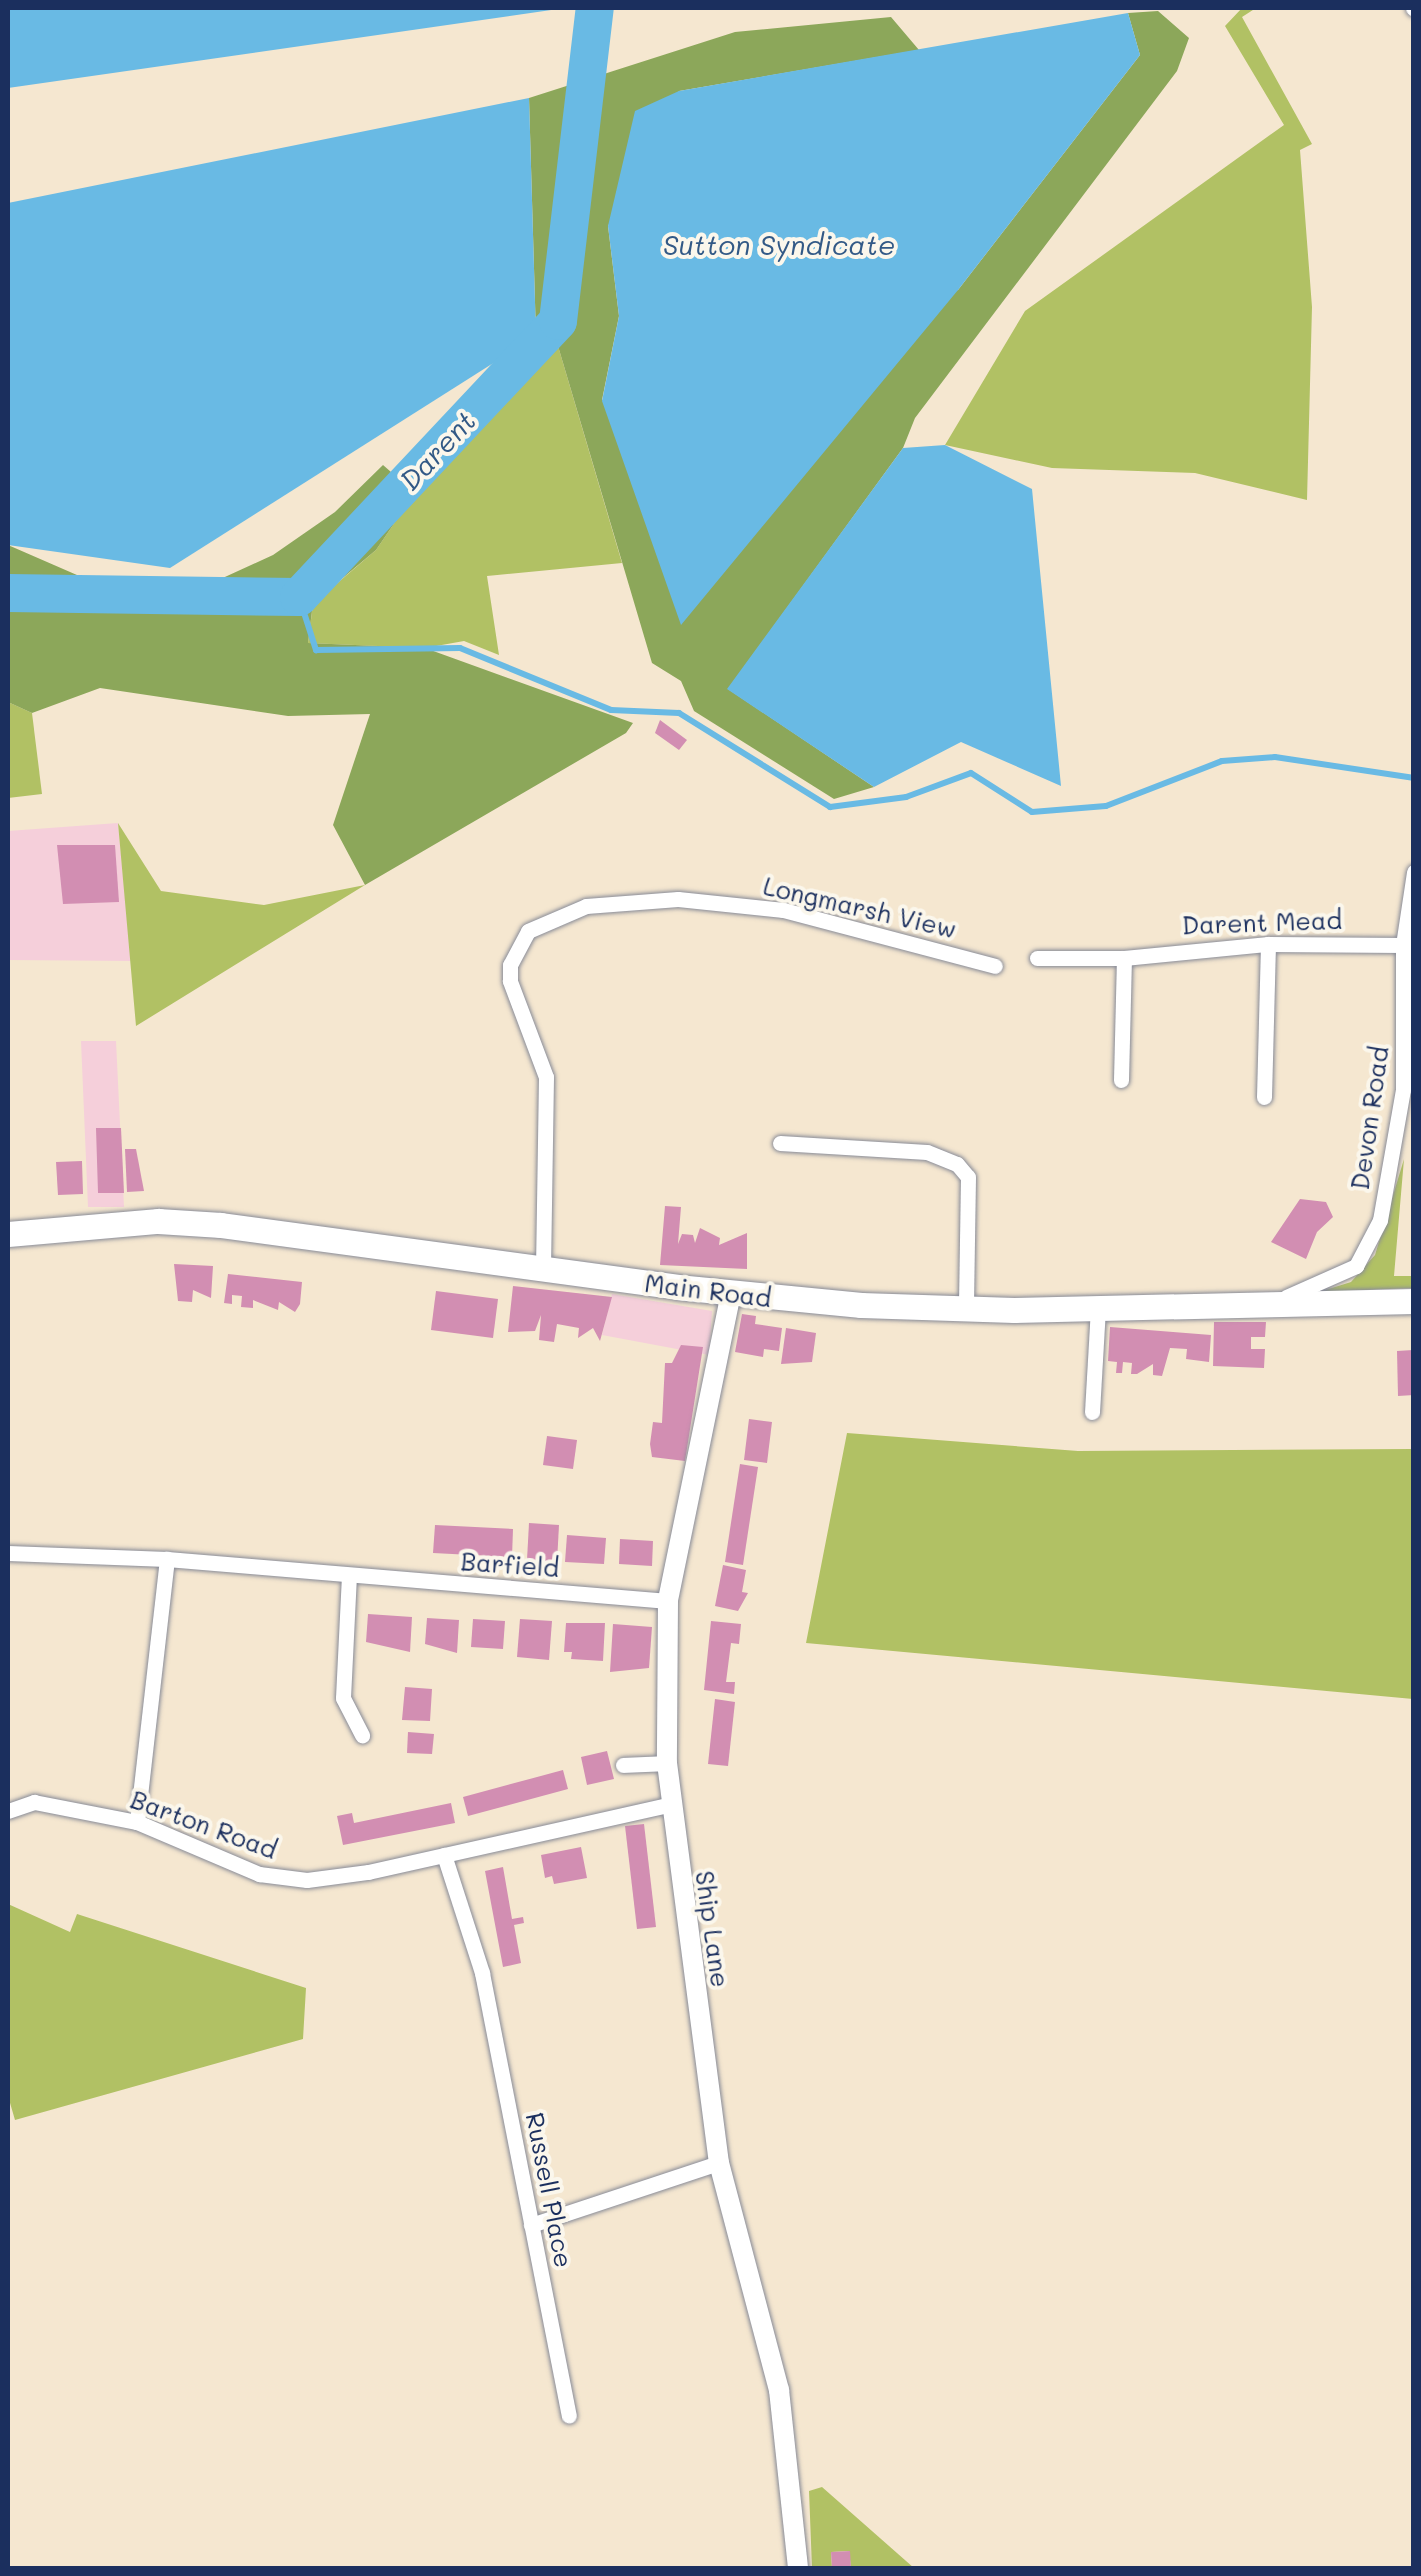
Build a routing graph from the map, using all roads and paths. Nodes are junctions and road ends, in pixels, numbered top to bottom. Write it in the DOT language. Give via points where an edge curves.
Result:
graph roads {
  1 [pos="1414,872"];
  2 [pos="1410,919"];
  3 [pos="1268,944"];
  4 [pos="1403,944"];
  5 [pos="1037,958"];
  6 [pos="1124,958"];
  7 [pos="994,966"];
  8 [pos="1121,1080"];
  9 [pos="1264,1097"];
  10 [pos="780,1143"];
  11 [pos="8,1234"];
  12 [pos="543,1268"];
  13 [pos="730,1294"];
  14 [pos="1414,1301"];
  15 [pos="1266,1306"];
  16 [pos="1098,1308"];
  17 [pos="966,1310"];
  18 [pos="1092,1412"];
  19 [pos="8,1553"];
  20 [pos="167,1560"];
  21 [pos="349,1575"];
  22 [pos="668,1601"];
  23 [pos="362,1735"];
  24 [pos="667,1763"];
  25 [pos="623,1764"];
  26 [pos="670,1804"];
  27 [pos="8,1811"];
  28 [pos="137,1822"];
  29 [pos="444,1855"];
  30 [pos="719,2163"];
  31 [pos="531,2225"];
  32 [pos="569,2416"];
  33 [pos="798,2568"];
  1 -- 2 [label="street, Devon Road"];
  2 -- 4 [label="street, Devon Road"];
  3 -- 4 [label="street, Darent Mead"];
  3 -- 6 [label="street, Darent Mead"];
  3 -- 9 [label="street"];
  4 -- 15 [label="street, Devon Road" via="1403,1090 1370,1247 1344,1275"];
  5 -- 6 [label="street, Darent Mead"];
  6 -- 8 [label="street"];
  7 -- 12 [label="street, Longmarsh View" via="783,910 678,899 586,906 528,931 510,965 510,981 546,1077"];
  10 -- 17 [label="street" via="926,1152 957,1164 968,1176"];
  11 -- 12 [label="main road, Main Road" via="192,1223"];
  12 -- 13 [label="main road, Main Road"];
  13 -- 17 [label="main road, Main Road"];
  13 -- 22 [label="street, Ship Lane"];
  14 -- 15 [label="main road, Main Road"];
  15 -- 16 [label="main road, Main Road"];
  16 -- 17 [label="main road, Main Road"];
  16 -- 18 [label="street"];
  19 -- 20 [label="street, Barfield"];
  20 -- 21 [label="street, Barfield"];
  20 -- 28 [label="street"];
  21 -- 22 [label="street, Barfield"];
  21 -- 23 [label="street" via="344,1698"];
  22 -- 24 [label="street, Ship Lane"];
  24 -- 25 [label="street"];
  24 -- 26 [label="street, Ship Lane"];
  26 -- 29 [label="street, Barton Road"];
  26 -- 30 [label="street, Ship Lane"];
  27 -- 28 [label="street, Barton Road" via="34,1802"];
  28 -- 29 [label="street, Barton Road" via="259,1874 307,1880"];
  29 -- 31 [label="street, Russell Place" via="482,1973"];
  30 -- 31 [label="street"];
  30 -- 33 [label="street, Ship Lane" via="779,2390"];
  31 -- 32 [label="street, Russell Place"];
}
